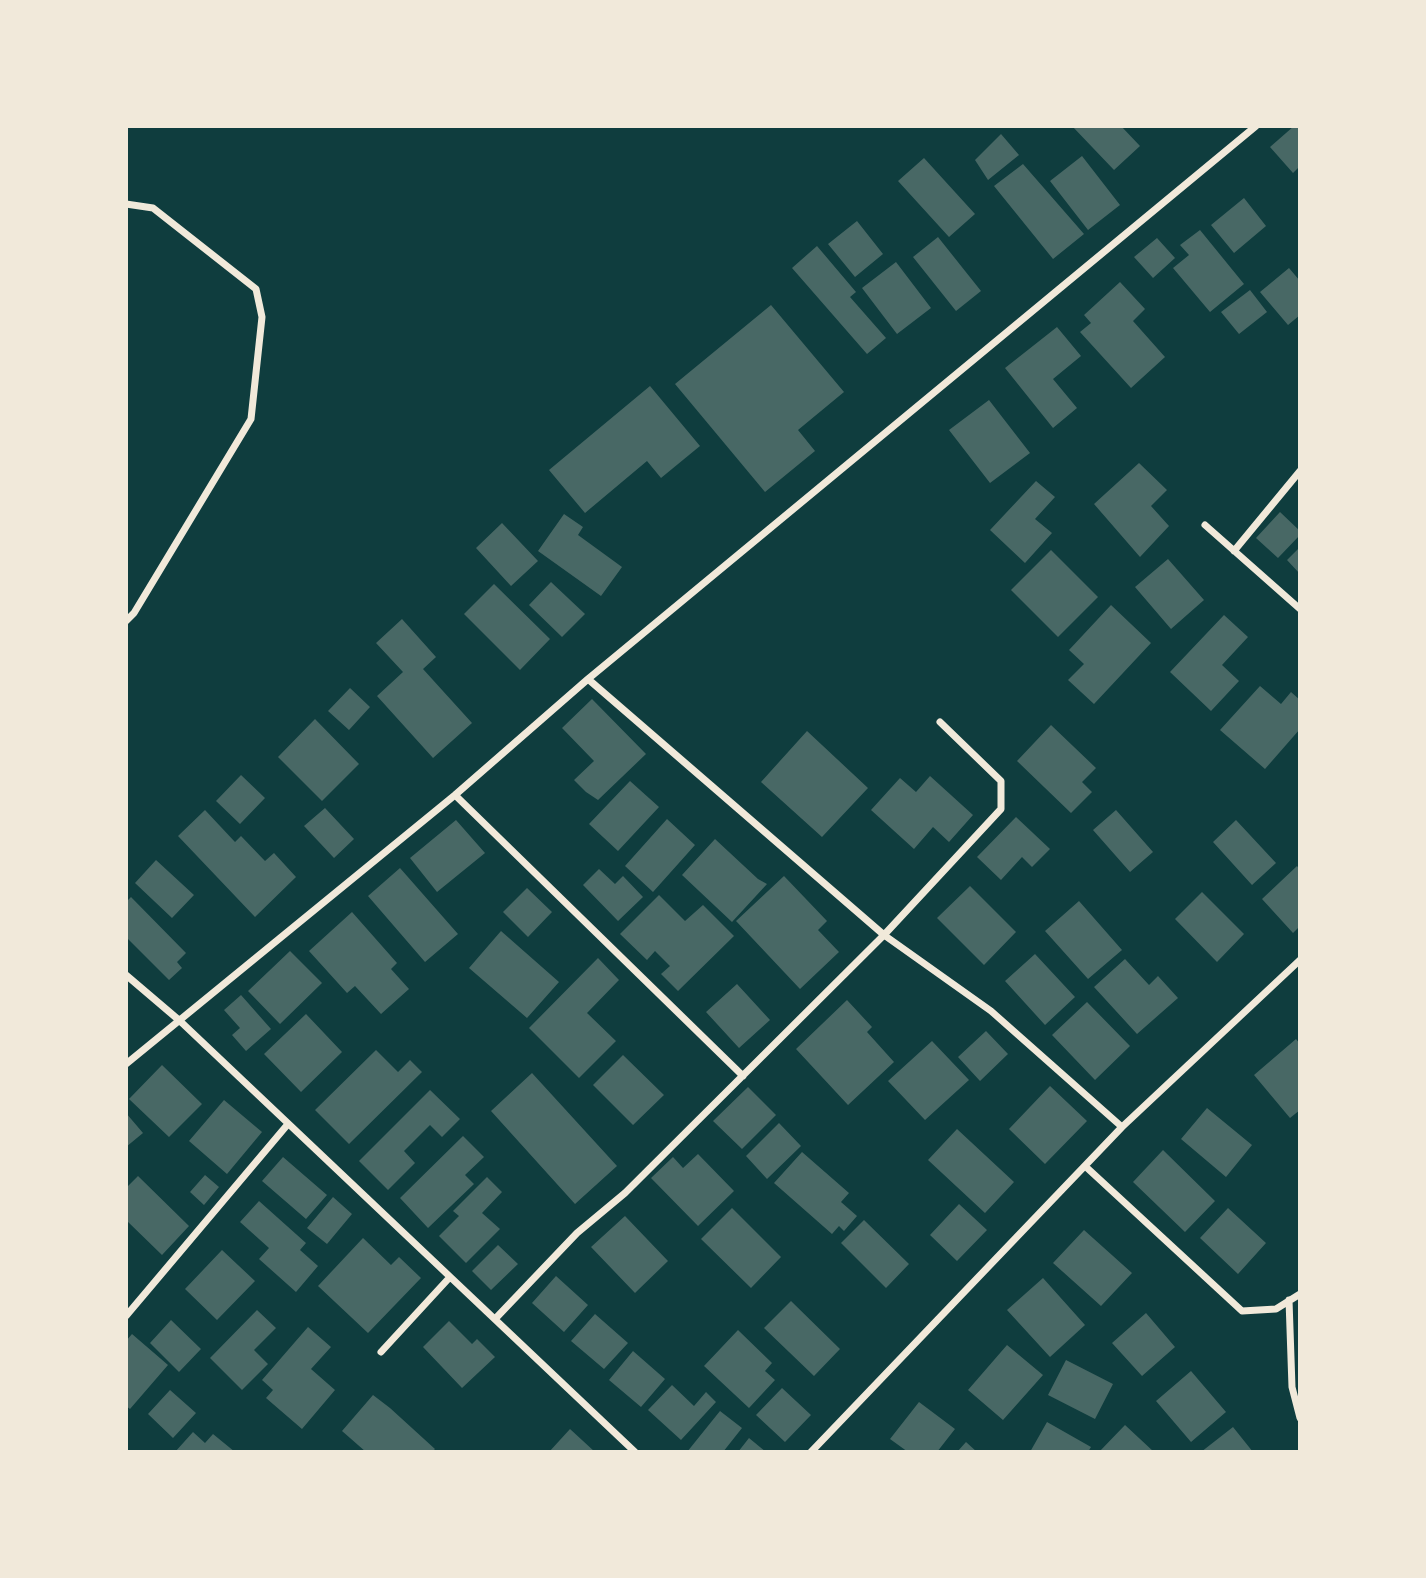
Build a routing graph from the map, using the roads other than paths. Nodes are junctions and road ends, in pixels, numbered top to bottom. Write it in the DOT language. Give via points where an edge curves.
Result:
graph roads {
  1 [pos="1256,126"];
  2 [pos="126,204"];
  3 [pos="1300,471"];
  4 [pos="1205,525"];
  5 [pos="1234,551"];
  6 [pos="1300,609"];
  7 [pos="126,621"];
  8 [pos="589,679"];
  9 [pos="940,722"];
  10 [pos="455,795"];
  11 [pos="884,935"];
  12 [pos="1300,960"];
  13 [pos="126,975"];
  14 [pos="180,1021"];
  15 [pos="126,1064"];
  16 [pos="744,1076"];
  17 [pos="288,1124"];
  18 [pos="1122,1127"];
  19 [pos="1085,1166"];
  20 [pos="450,1277"];
  21 [pos="1300,1294"];
  22 [pos="1289,1300"];
  23 [pos="126,1316"];
  24 [pos="495,1319"];
  25 [pos="381,1352"];
  26 [pos="1300,1418"];
  27 [pos="635,1452"];
  28 [pos="811,1452"];
  1 -- 8 [label="street"];
  2 -- 7 [label="street" via="153,208 256,289 262,317 251,419"];
  3 -- 5 [label="street"];
  4 -- 5 [label="street"];
  5 -- 6 [label="street"];
  8 -- 10 [label="street"];
  8 -- 11 [label="street"];
  9 -- 11 [label="street" via="1001,781 1001,809"];
  10 -- 14 [label="street"];
  10 -- 16 [label="street"];
  11 -- 16 [label="street"];
  11 -- 18 [label="street" via="991,1011"];
  12 -- 18 [label="street"];
  13 -- 14 [label="street"];
  14 -- 15 [label="street"];
  14 -- 17 [label="street"];
  16 -- 24 [label="street" via="625,1193 577,1233"];
  17 -- 20 [label="street"];
  17 -- 23 [label="street"];
  18 -- 19 [label="street"];
  19 -- 22 [label="street" via="1242,1311 1276,1309"];
  19 -- 28 [label="street"];
  20 -- 24 [label="street"];
  20 -- 25 [label="street"];
  21 -- 22 [label="street"];
  22 -- 26 [label="street" via="1292,1387"];
  24 -- 27 [label="street"];
}
